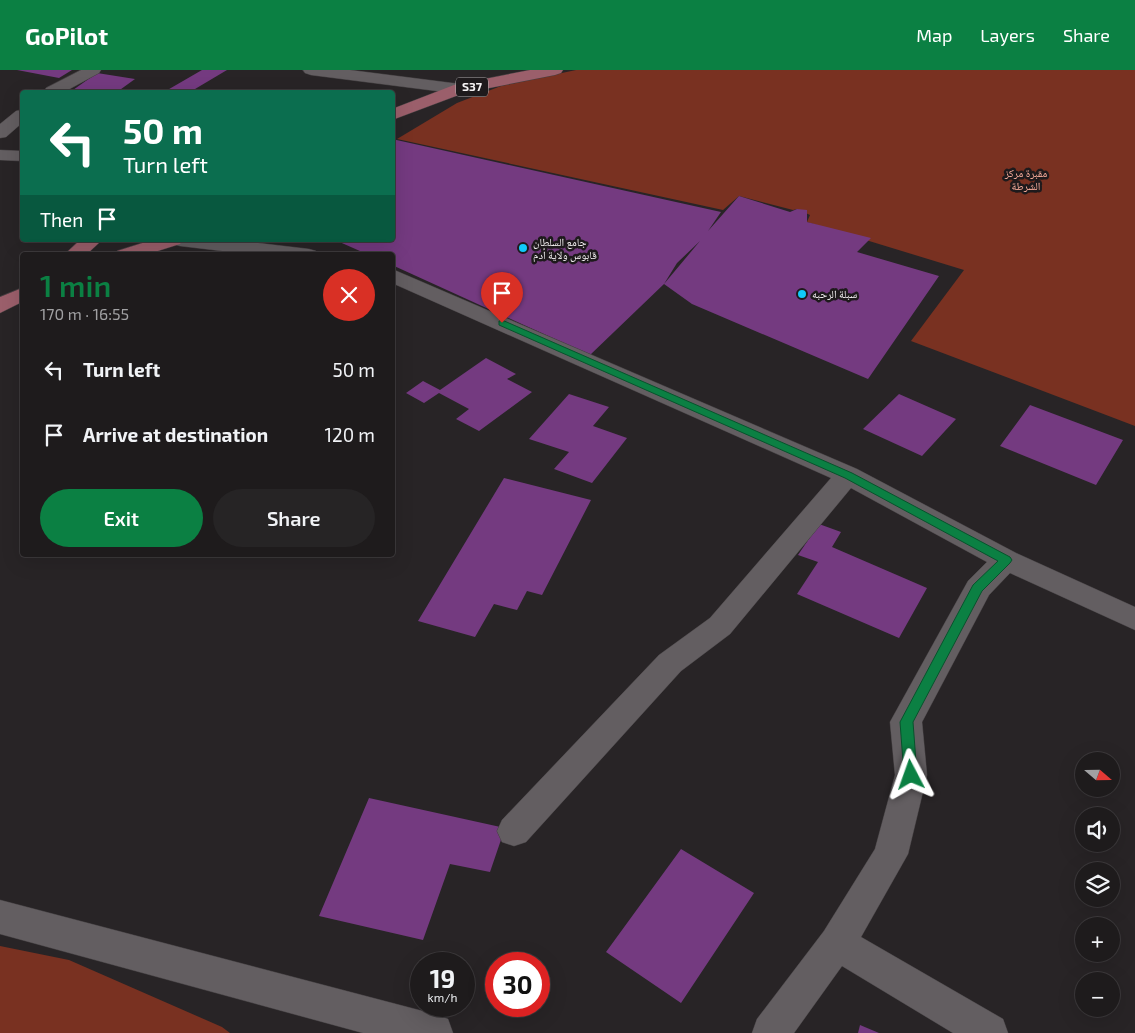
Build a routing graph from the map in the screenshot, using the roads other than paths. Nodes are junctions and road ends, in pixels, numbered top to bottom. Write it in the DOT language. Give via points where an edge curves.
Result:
graph roads {
  1 [pos="93,70"];
  2 [pos="311,70"];
  3 [pos="555,70"];
  4 [pos="460,89"];
  5 [pos="56,90"];
  6 [pos="395,114"];
  7 [pos="20,117"];
  8 [pos="0,133"];
  9 [pos="0,155"];
  10 [pos="20,156"];
  11 [pos="90,242"];
  12 [pos="166,242"];
  13 [pos="198,242"];
  14 [pos="275,242"];
  15 [pos="78,252"];
  16 [pos="134,252"];
  17 [pos="285,252"];
  18 [pos="298,252"];
  19 [pos="395,276"];
  20 [pos="20,295"];
  21 [pos="0,306"];
  22 [pos="848,475"];
  23 [pos="1006,560"];
  24 [pos="1135,619"];
  25 [pos="514,831"];
  26 [pos="0,917"];
  27 [pos="837,943"];
  28 [pos="434,1033"];
  29 [pos="771,1033"];
  30 [pos="989,1033"];
  1 -- 5 [label="street"];
  2 -- 4 [label="street"];
  3 -- 4 [label="main road, S37"];
  4 -- 6 [label="main road, S37"];
  7 -- 8 [label="street"];
  9 -- 10 [label="street"];
  11 -- 15 [label="main road"];
  12 -- 16 [label="main road"];
  13 -- 17 [label="street"];
  14 -- 18 [label="street"];
  19 -- 22 [label="street"];
  20 -- 21 [label="main road"];
  22 -- 23 [label="street"];
  22 -- 25 [label="street" via="720,626 670,664"];
  23 -- 24 [label="street"];
  23 -- 27 [label="street" via="978,588 906,722 911,775 891,854"];
  26 -- 28 [label="street"];
  27 -- 29 [label="street"];
  27 -- 30 [label="street"];
}
